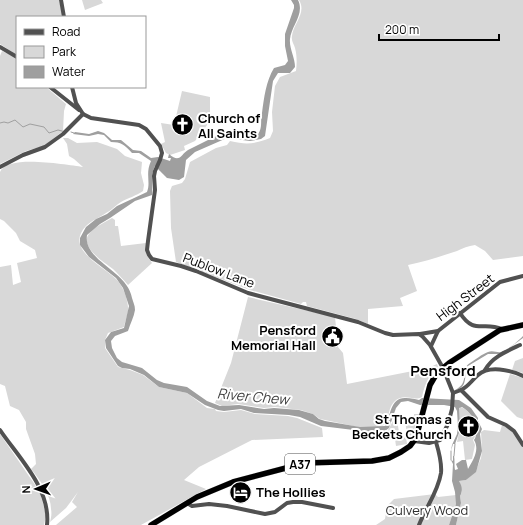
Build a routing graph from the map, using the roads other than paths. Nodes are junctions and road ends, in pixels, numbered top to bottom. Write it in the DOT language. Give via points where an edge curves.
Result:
graph roads {
  1 [pos="61,0"];
  2 [pos="64,16"];
  3 [pos="0,47"];
  4 [pos="16,56"];
  5 [pos="51,88"];
  6 [pos="72,88"];
  7 [pos="81,112"];
  8 [pos="0,167"];
  9 [pos="523,276"];
  10 [pos="460,313"];
  11 [pos="523,325"];
  12 [pos="503,329"];
  13 [pos="438,331"];
  14 [pos="419,334"];
  15 [pos="520,345"];
  16 [pos="431,346"];
  17 [pos="443,368"];
  18 [pos="485,370"];
  19 [pos="523,376"];
  20 [pos="461,390"];
  21 [pos="453,393"];
  22 [pos="0,430"];
  23 [pos="414,442"];
  24 [pos="436,442"];
  25 [pos="523,445"];
  26 [pos="187,503"];
  27 [pos="325,506"];
  28 [pos="333,508"];
  29 [pos="323,511"];
  30 [pos="47,525"];
  31 [pos="151,525"];
  32 [pos="419,525"];
  1 -- 2 [label="street"];
  3 -- 4 [label="street"];
  5 -- 7 [label="street"];
  6 -- 7 [label="street"];
  7 -- 8 [label="street" via="69,129 55,141"];
  7 -- 14 [label="street, Publow Lane" via="91,118 139,124 160,146 162,153 155,171 147,250 152,259 182,266 248,293 358,322 385,333"];
  9 -- 10 [label="street, High Street" via="500,282"];
  10 -- 12 [label="street" via="466,322 475,326 496,326"];
  10 -- 13 [label="street, High Street"];
  11 -- 12 [label="highway"];
  12 -- 17 [label="highway"];
  13 -- 14 [label="street, High Street"];
  13 -- 16 [label="street"];
  14 -- 16 [label="street"];
  15 -- 18 [label="street" via="499,355"];
  16 -- 17 [label="street"];
  17 -- 21 [label="street"];
  17 -- 23 [label="highway" via="433,378"];
  18 -- 19 [label="street" via="499,370"];
  18 -- 20 [label="street"];
  20 -- 21 [label="street"];
  20 -- 25 [label="street" via="488,417 514,431"];
  21 -- 24 [label="street" via="448,424 442,437"];
  22 -- 30 [label="street" via="40,486 46,504"];
  23 -- 24 [label="street"];
  23 -- 26 [label="highway, A37" via="389,458 366,462 300,464 233,482"];
  24 -- 32 [label="street" via="441,472 435,494"];
  26 -- 27 [label="street" via="192,506 227,506 265,514 275,512 293,502"];
  26 -- 31 [label="highway, A37"];
  27 -- 28 [label="street"];
  27 -- 29 [label="street"];
}
